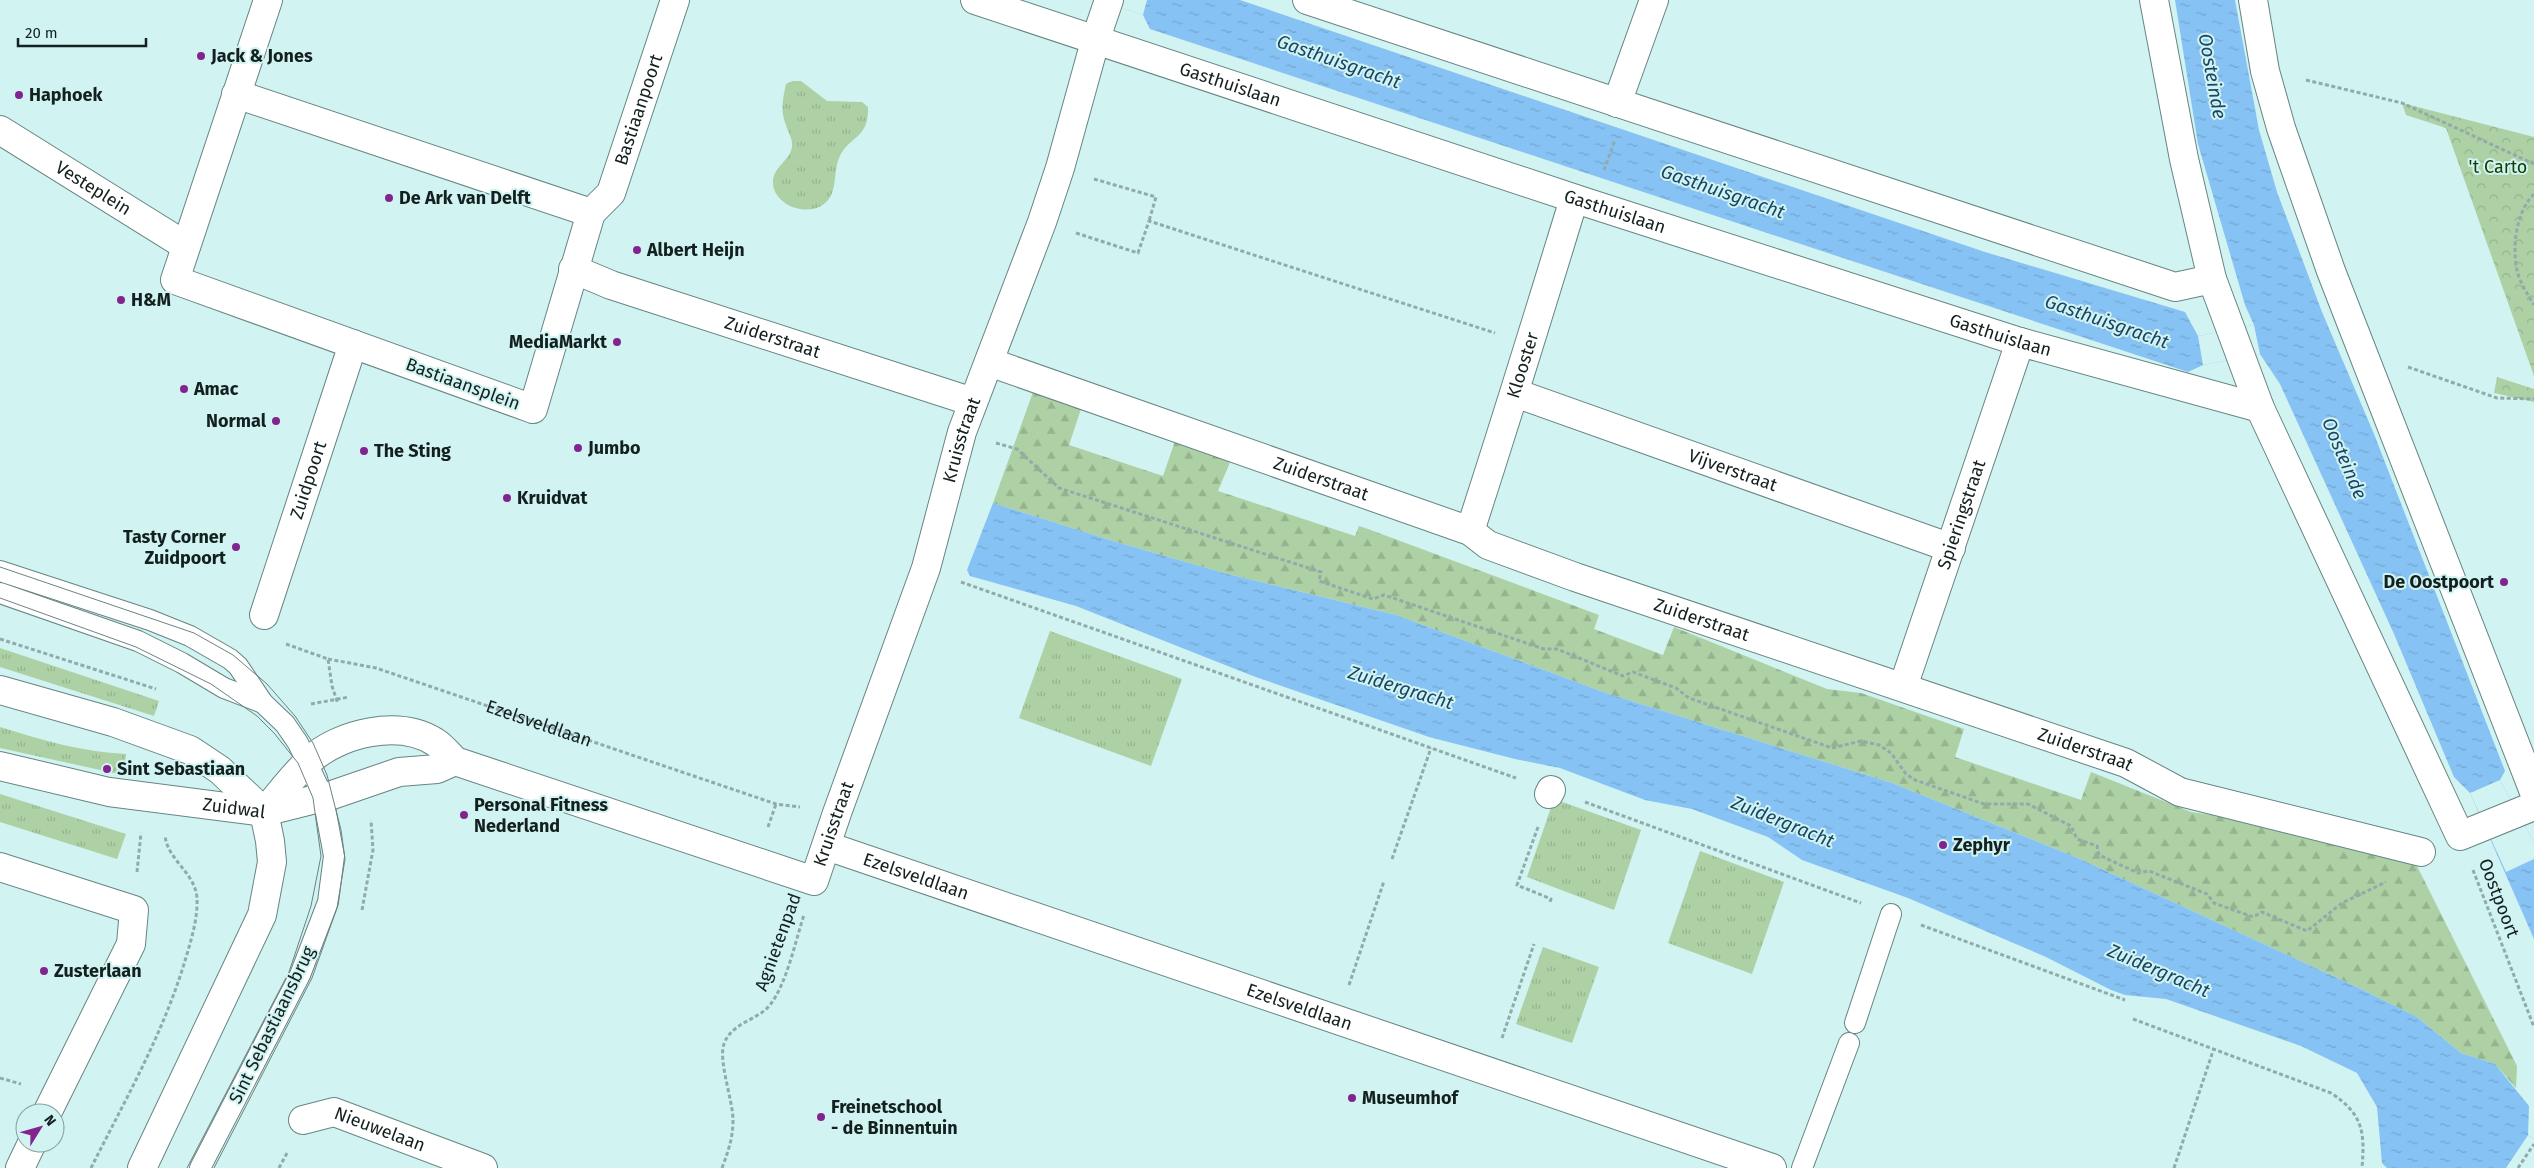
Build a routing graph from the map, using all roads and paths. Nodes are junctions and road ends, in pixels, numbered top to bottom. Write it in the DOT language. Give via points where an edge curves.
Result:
graph roads {
  1 [pos="268,0"];
  2 [pos="675,0"];
  3 [pos="975,0"];
  4 [pos="1307,0"];
  5 [pos="1654,0"];
  6 [pos="2154,0"];
  7 [pos="2253,0"];
  8 [pos="1108,2"];
  9 [pos="1096,38"];
  10 [pos="2265,71"];
  11 [pos="236,94"];
  12 [pos="1617,103"];
  13 [pos="0,130"];
  14 [pos="1618,131"];
  15 [pos="2534,164"];
  16 [pos="1060,168"];
  17 [pos="1603,173"];
  18 [pos="2534,194"];
  19 [pos="1574,199"];
  20 [pos="590,213"];
  21 [pos="1149,221"];
  22 [pos="1042,222"];
  23 [pos="186,246"];
  24 [pos="572,269"];
  25 [pos="2212,279"];
  26 [pos="2534,305"];
  27 [pos="2020,342"];
  28 [pos="353,344"];
  29 [pos="1527,344"];
  30 [pos="2364,359"];
  31 [pos="989,362"];
  32 [pos="1515,393"];
  33 [pos="2534,399"];
  34 [pos="973,402"];
  35 [pos="2260,408"];
  36 [pos="962,432"];
  37 [pos="1470,531"];
  38 [pos="1951,548"];
  39 [pos="0,571"];
  40 [pos="0,593"];
  41 [pos="264,614"];
  42 [pos="328,659"];
  43 [pos="1903,687"];
  44 [pos="0,690"];
  45 [pos="263,702"];
  46 [pos="1430,750"];
  47 [pos="455,760"];
  48 [pos="308,761"];
  49 [pos="0,766"];
  50 [pos="1550,792"];
  51 [pos="323,797"];
  52 [pos="174,800"];
  53 [pos="2532,802"];
  54 [pos="264,812"];
  55 [pos="837,813"];
  56 [pos="2469,832"];
  57 [pos="827,846"];
  58 [pos="2421,852"];
  59 [pos="1392,859"];
  60 [pos="0,867"];
  61 [pos="814,881"];
  62 [pos="1384,881"];
  63 [pos="1550,902"];
  64 [pos="134,910"];
  65 [pos="1891,914"];
  66 [pos="1534,944"];
  67 [pos="1338,1019"];
  68 [pos="2132,1019"];
  69 [pos="1855,1023"];
  70 [pos="2534,1026"];
  71 [pos="1849,1043"];
  72 [pos="2214,1048"];
  73 [pos="1491,1072"];
  74 [pos="52,1103"];
  75 [pos="303,1120"];
  76 [pos="2534,1144"];
  77 [pos="27,1153"];
  78 [pos="20,1168"];
  79 [pos="91,1168"];
  80 [pos="142,1168"];
  81 [pos="200,1168"];
  82 [pos="484,1168"];
  83 [pos="722,1168"];
  84 [pos="1772,1168"];
  85 [pos="1802,1168"];
  86 [pos="2174,1168"];
  87 [pos="2362,1168"];
  88 [pos="2518,1168"];
  1 -- 11 [label="street, Bastiaansplein"];
  2 -- 20 [label="street, Bastiaanpoort" via="611,193"];
  3 -- 9 [label="street, Gasthuislaan"];
  4 -- 12 [label="street"];
  5 -- 12 [label="street"];
  6 -- 25 [label="street" via="2184,159"];
  7 -- 10 [label="street"];
  8 -- 9 [label="street, Kruisstraat"];
  9 -- 16 [label="street, Kruisstraat"];
  9 -- 19 [label="street, Gasthuislaan"];
  10 -- 15 [label="path" via="2402,103"];
  10 -- 30 [label="street" via="2281,128"];
  11 -- 20 [label="street"];
  11 -- 23 [label="street, Bastiaansplein"];
  12 -- 25 [label="street" via="2175,287"];
  13 -- 23 [label="street, Vesteplein"];
  14 -- 17 [label="path"];
  16 -- 21 [label="path" via="1156,198"];
  16 -- 22 [label="street, Kruisstraat"];
  18 -- 26 [label="path" via="2528,200 2515,234 2517,272"];
  19 -- 27 [label="street, Gasthuislaan"];
  19 -- 29 [label="street, Klooster"];
  20 -- 24 [label="street, Bastiaansplein"];
  21 -- 22 [label="path" via="1138,253"];
  21 -- 29 [label="path"];
  22 -- 31 [label="street, Kruisstraat"];
  23 -- 28 [label="street, Bastiaansplein" via="175,280"];
  24 -- 28 [label="street, Bastiaansplein" via="533,409"];
  24 -- 34 [label="street, Zuiderstraat" via="620,288"];
  25 -- 35 [label="street"];
  27 -- 35 [label="street, Gasthuislaan"];
  27 -- 38 [label="street, Spieringstraat"];
  28 -- 41 [label="street, Zuidpoort"];
  29 -- 32 [label="street, Klooster"];
  30 -- 33 [label="path" via="2382,358 2497,398"];
  30 -- 53 [label="street"];
  31 -- 34 [label="street, Kruisstraat"];
  31 -- 37 [label="street, Zuiderstraat"];
  32 -- 37 [label="street, Klooster"];
  32 -- 38 [label="street, Vijverstraat"];
  34 -- 36 [label="street, Kruisstraat"];
  35 -- 56 [label="street"];
  36 -- 55 [label="street, Kruisstraat" via="926,568"];
  36 -- 58 [label="path" via="1017,449 1059,488 1321,572 1319,581 1373,599 1384,596 1544,649 1557,649 1623,676 1633,672 1676,688 1689,698 1832,748 1861,741 1879,745 1890,753 1906,774 1916,780 1984,804 2028,804 2071,826 2077,839 2097,846 2099,855 2138,873 2149,871 2207,894 2214,903 2253,917 2262,912 2307,931 2342,902 2406,873"];
  37 -- 43 [label="street, Zuiderstraat" via="1488,545 1567,574"];
  38 -- 43 [label="street, Spieringstraat"];
  39 -- 45 [label="lane" via="190,636 238,666"];
  40 -- 45 [label="lane" via="138,641 182,662 224,688"];
  42 -- 55 [label="path, Ezelsveldlaan" via="376,668 776,804 812,805"];
  43 -- 58 [label="street, Zuiderstraat" via="2126,763 2180,792"];
  44 -- 54 [label="street, Zuidwal" via="113,722 190,750 220,770"];
  45 -- 48 [label="lane" via="285,724"];
  46 -- 59 [label="path"];
  47 -- 48 [label="street" via="436,742 397,732 378,731 331,745"];
  47 -- 51 [label="street" via="437,769 399,772"];
  47 -- 61 [label="street"];
  48 -- 51 [label="lane, Sint Sebastiaansbrug"];
  48 -- 54 [label="street"];
  49 -- 52 [label="street, Zuidwal" via="109,792"];
  50 -- 63 [label="path" via="1517,885 1550,899"];
  51 -- 54 [label="street"];
  51 -- 81 [label="lane, Sint Sebastiaansbrug" via="334,856 328,902 300,975"];
  52 -- 54 [label="street, Zuidwal"];
  52 -- 64 [label="path" via="146,820 139,840"];
  52 -- 79 [label="path" via="165,831 166,847 184,868 197,897 192,940 155,1041"];
  53 -- 56 [label="street"];
  54 -- 80 [label="street" via="272,862 262,915"];
  55 -- 57 [label="street, Kruisstraat"];
  56 -- 70 [label="path, Oostpoort"];
  57 -- 61 [label="street, Kruisstraat"];
  57 -- 67 [label="street, Ezelsveldlaan"];
  60 -- 64 [label="street"];
  61 -- 83 [label="path, Agnietenpad" via="779,991 769,1006 742,1022 724,1044 733,1119 731,1144"];
  62 -- 67 [label="path"];
  64 -- 74 [label="street" via="131,944"];
  65 -- 69 [label="lane"];
  66 -- 73 [label="path"];
  67 -- 73 [label="street, Ezelsveldlaan"];
  68 -- 72 [label="path"];
  71 -- 85 [label="lane"];
  72 -- 86 [label="path"];
  72 -- 87 [label="path" via="2330,1093 2348,1104 2364,1138"];
  73 -- 84 [label="street, Ezelsveldlaan"];
  75 -- 82 [label="street, Nieuwelaan" via="334,1112"];
  76 -- 88 [label="path"];
  77 -- 78 [label="street"];
}
